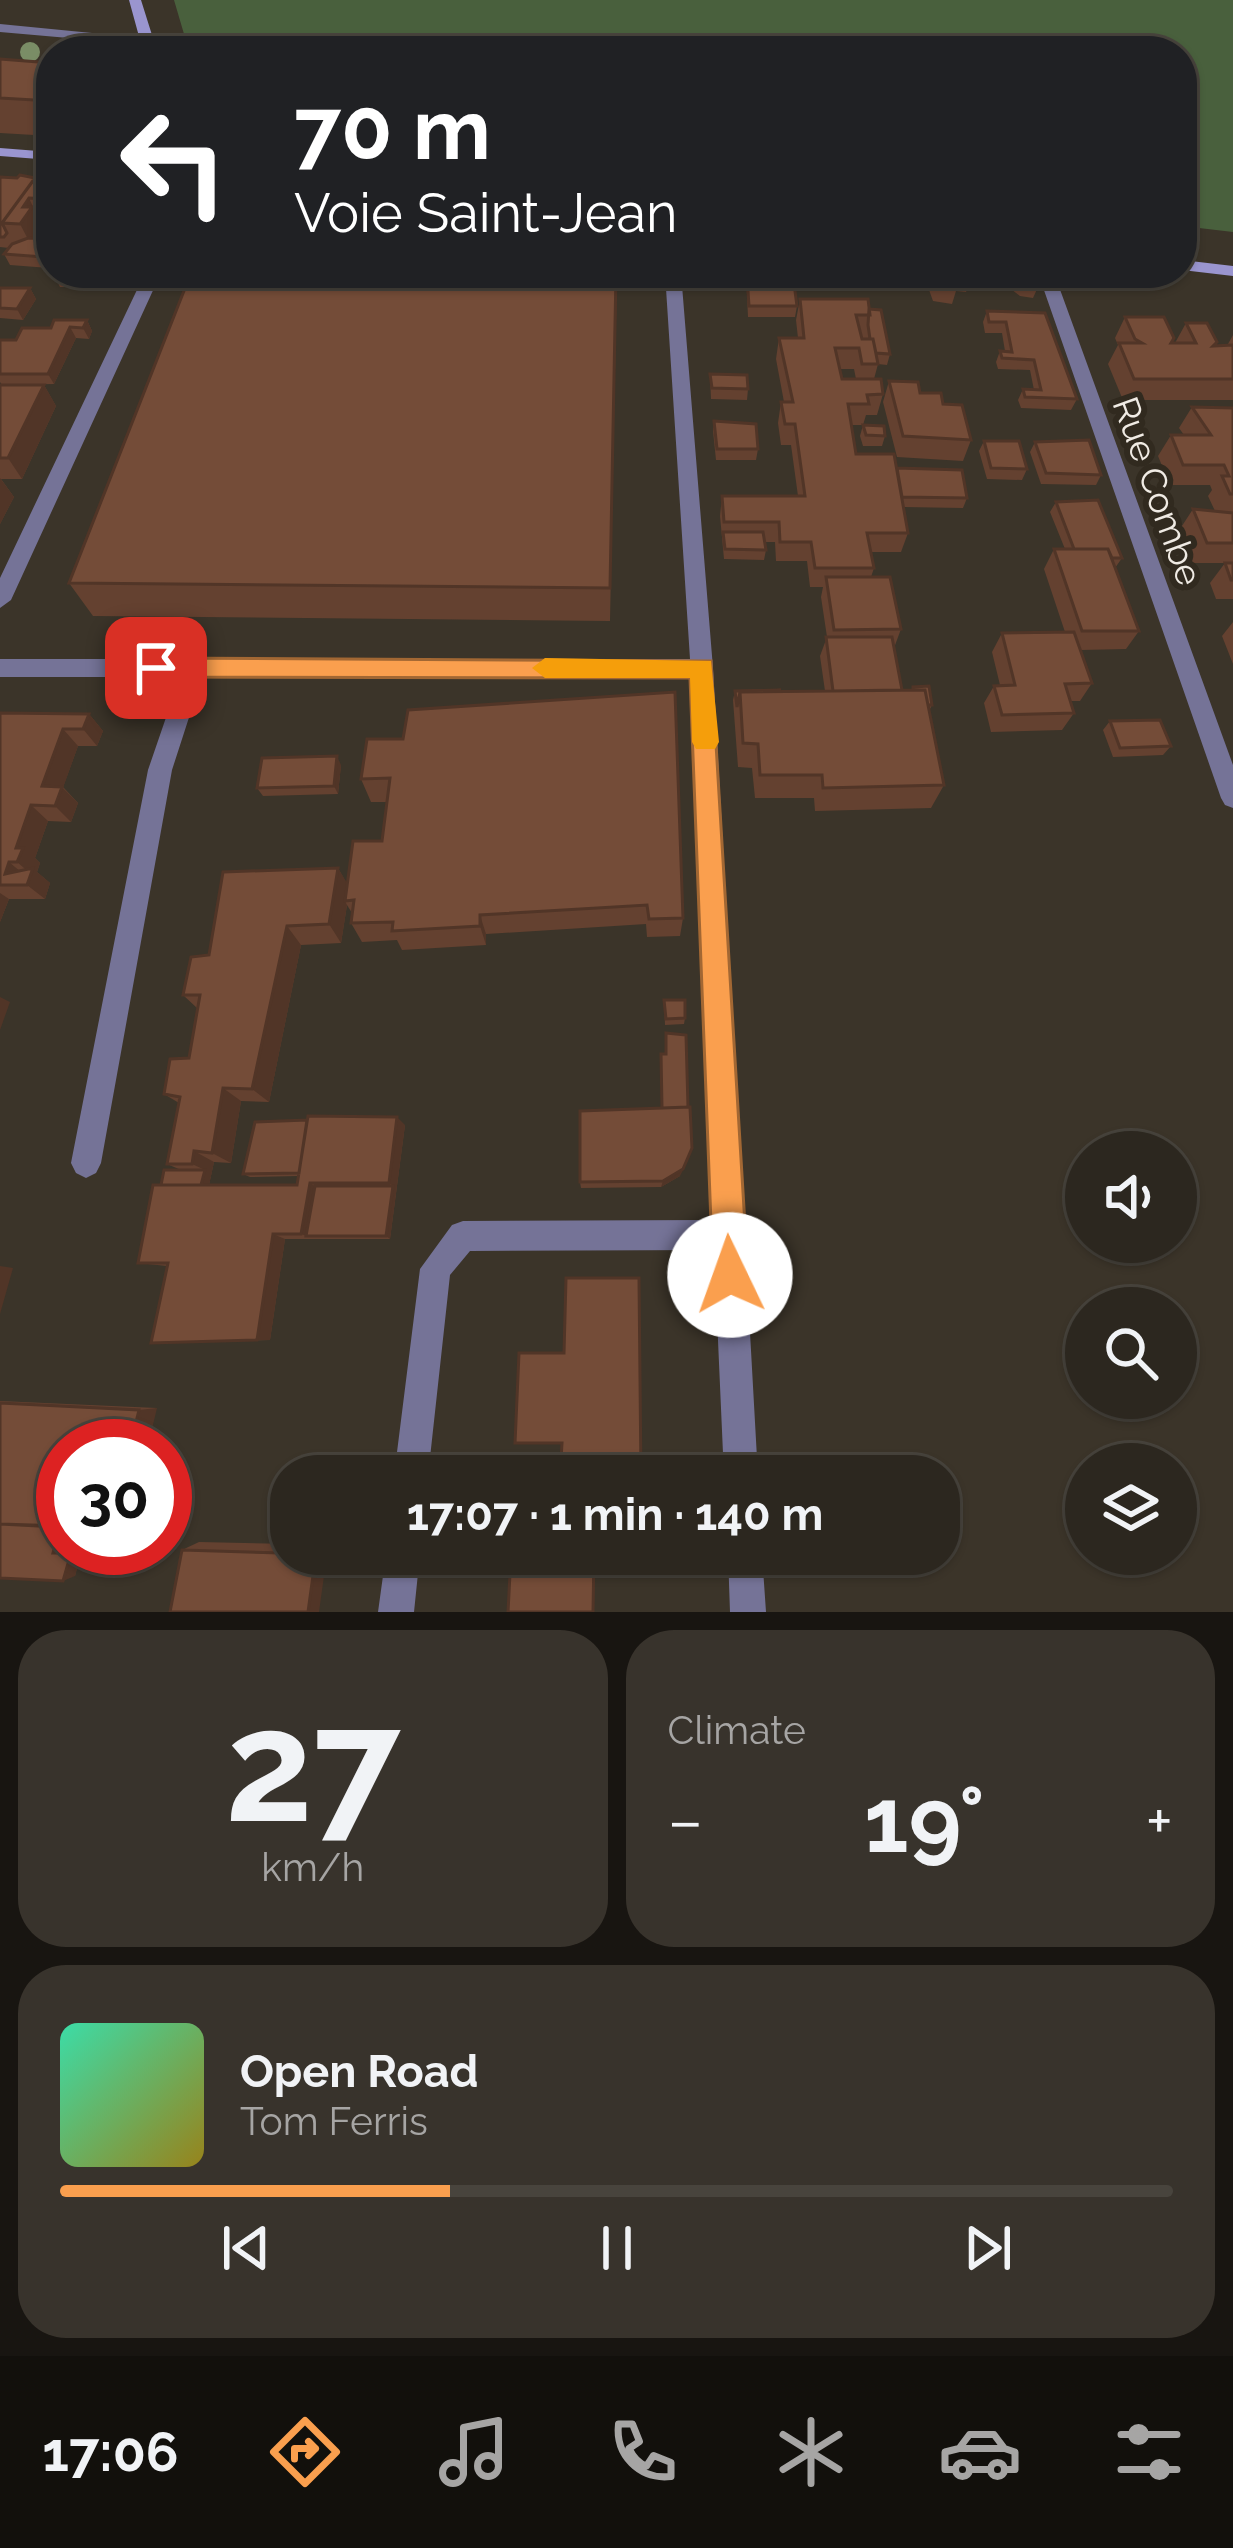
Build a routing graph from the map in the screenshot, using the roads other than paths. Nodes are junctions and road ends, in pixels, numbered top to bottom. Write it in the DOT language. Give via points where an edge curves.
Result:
graph roads {
  1 [pos="135,0"];
  2 [pos="0,28"];
  3 [pos="87,36"];
  4 [pos="146,36"];
  5 [pos="2,154"];
  6 [pos="36,155"];
  7 [pos="1197,267"];
  8 [pos="1233,271"];
  9 [pos="146,288"];
  10 [pos="674,288"];
  11 [pos="1051,288"];
  12 [pos="0,600"];
  13 [pos="0,668"];
  14 [pos="194,668"];
  15 [pos="702,668"];
  16 [pos="1233,798"];
  17 [pos="86,1163"];
  18 [pos="728,1235"];
  19 [pos="413,1455"];
  20 [pos="740,1455"];
  21 [pos="400,1575"];
  22 [pos="746,1575"];
  23 [pos="396,1612"];
  24 [pos="748,1612"];
  1 -- 4 [label="street"];
  2 -- 3 [label="street"];
  5 -- 6 [label="street"];
  7 -- 8 [label="street"];
  9 -- 12 [label="street"];
  10 -- 15 [label="street"];
  11 -- 16 [label="street, Rue Combe"];
  13 -- 14 [label="street"];
  14 -- 15 [label="street"];
  14 -- 17 [label="street" via="160,770"];
  15 -- 18 [label="street"];
  18 -- 19 [label="street" via="463,1236 434,1269"];
  18 -- 20 [label="street"];
  21 -- 23 [label="street"];
  22 -- 24 [label="street"];
}
